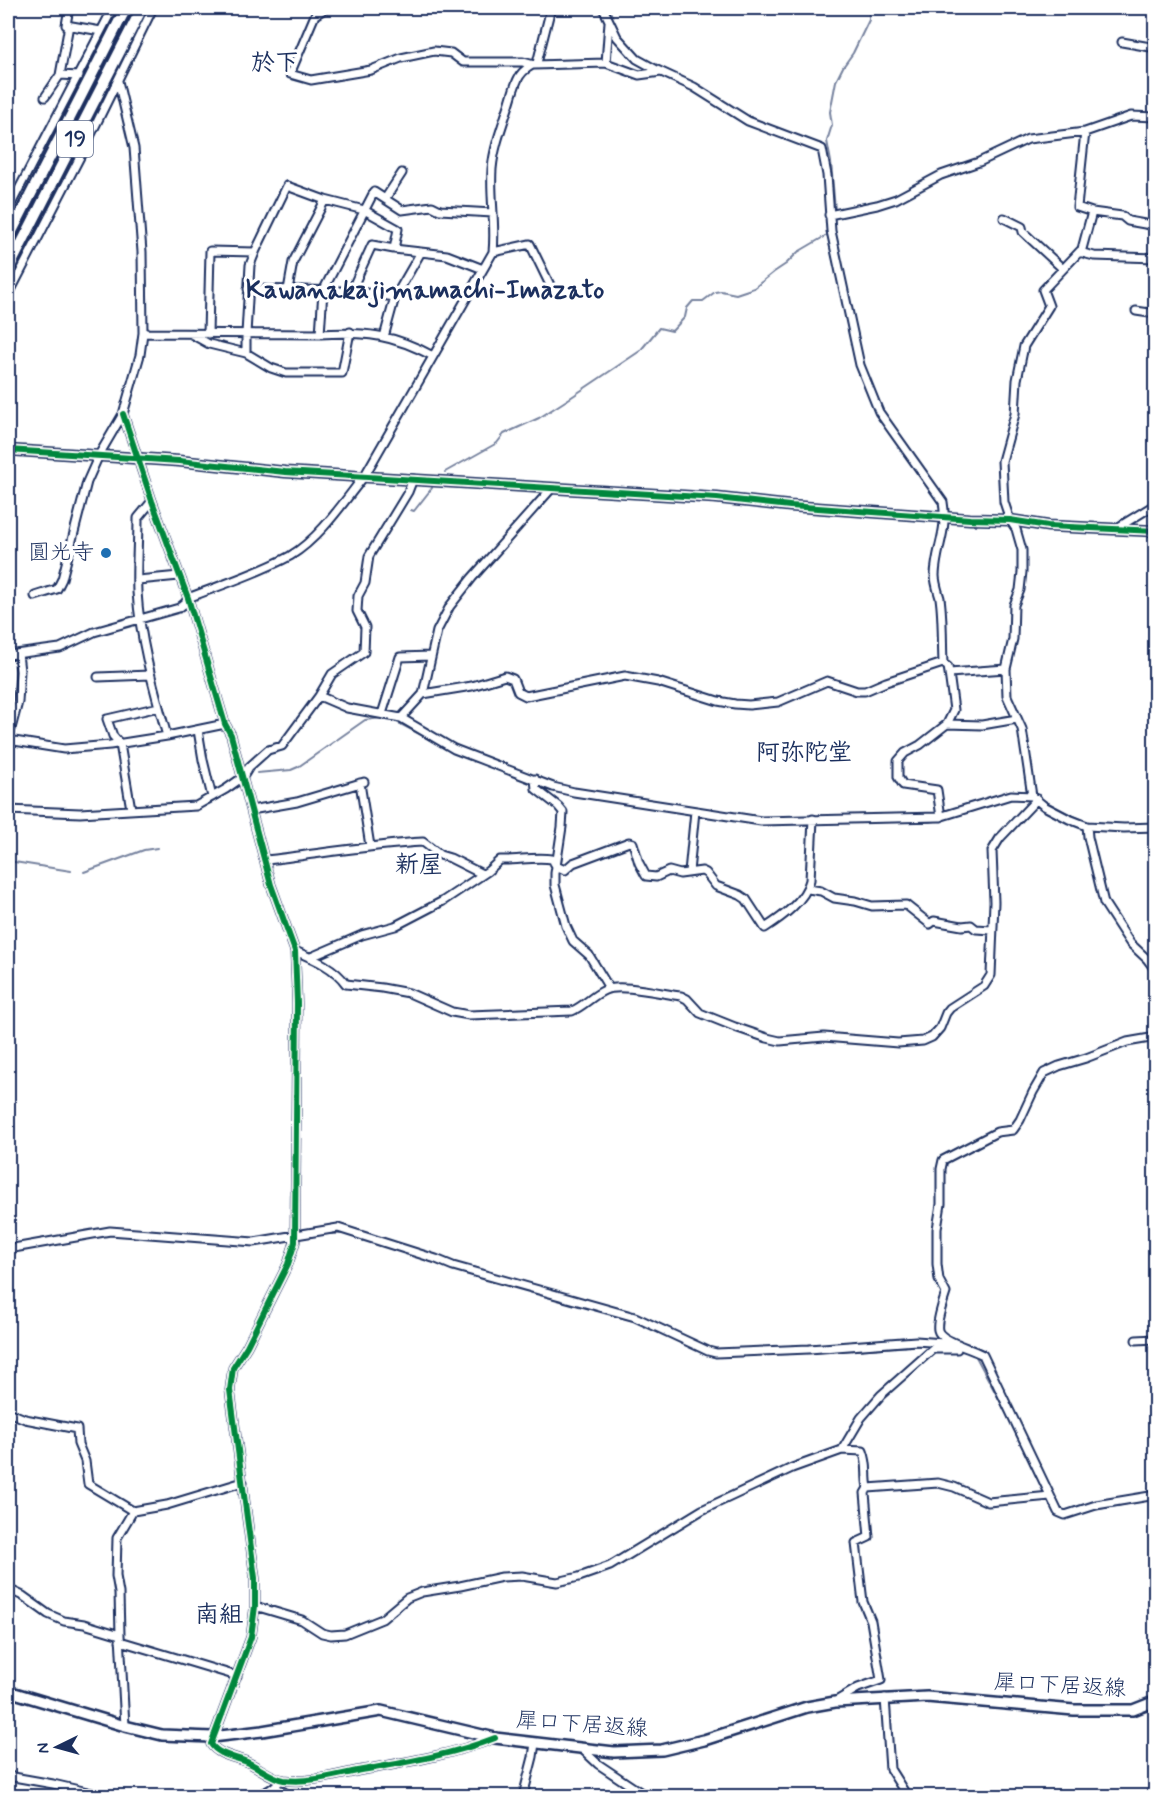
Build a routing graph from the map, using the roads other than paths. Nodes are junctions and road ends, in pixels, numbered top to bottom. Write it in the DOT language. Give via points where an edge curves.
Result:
graph roads {
  1 [pos="69,8"];
  2 [pos="108,8"];
  3 [pos="113,8"];
  4 [pos="126,8"];
  5 [pos="142,8"];
  6 [pos="153,8"];
  7 [pos="326,8"];
  8 [pos="551,8"];
  9 [pos="603,8"];
  10 [pos="109,16"];
  11 [pos="609,20"];
  12 [pos="69,26"];
  13 [pos="101,31"];
  14 [pos="1122,42"];
  15 [pos="1155,48"];
  16 [pos="606,63"];
  17 [pos="534,64"];
  18 [pos="661,72"];
  19 [pos="60,75"];
  20 [pos="79,76"];
  21 [pos="118,81"];
  22 [pos="45,97"];
  23 [pos="1155,117"];
  24 [pos="1085,132"];
  25 [pos="46,138"];
  26 [pos="56,144"];
  27 [pos="69,150"];
  28 [pos="81,155"];
  29 [pos="402,173"];
  30 [pos="385,198"];
  31 [pos="325,200"];
  32 [pos="8,210"];
  33 [pos="364,210"];
  34 [pos="1092,212"];
  35 [pos="493,213"];
  36 [pos="829,214"];
  37 [pos="1004,218"];
  38 [pos="1155,226"];
  39 [pos="8,239"];
  40 [pos="394,249"];
  41 [pos="255,252"];
  42 [pos="421,252"];
  43 [pos="493,252"];
  44 [pos="1079,252"];
  45 [pos="1155,258"];
  46 [pos="483,269"];
  47 [pos="1063,269"];
  48 [pos="8,270"];
  49 [pos="550,285"];
  50 [pos="248,289"];
  51 [pos="288,290"];
  52 [pos="323,291"];
  53 [pos="351,291"];
  54 [pos="8,296"];
  55 [pos="395,297"];
  56 [pos="1136,311"];
  57 [pos="1155,314"];
  58 [pos="350,332"];
  59 [pos="143,333"];
  60 [pos="189,333"];
  61 [pos="208,334"];
  62 [pos="246,334"];
  63 [pos="320,334"];
  64 [pos="384,336"];
  65 [pos="246,353"];
  66 [pos="433,356"];
  67 [pos="123,414"];
  68 [pos="8,450"];
  69 [pos="99,455"];
  70 [pos="139,459"];
  71 [pos="364,476"];
  72 [pos="413,479"];
  73 [pos="552,488"];
  74 [pos="152,501"];
  75 [pos="1155,504"];
  76 [pos="946,516"];
  77 [pos="1010,520"];
  78 [pos="1118,528"];
  79 [pos="1155,531"];
  80 [pos="179,576"];
  81 [pos="138,580"];
  82 [pos="35,596"];
  83 [pos="188,598"];
  84 [pos="140,619"];
  85 [pos="18,654"];
  86 [pos="8,655"];
  87 [pos="431,656"];
  88 [pos="943,663"];
  89 [pos="1006,669"];
  90 [pos="949,672"];
  91 [pos="150,675"];
  92 [pos="98,677"];
  93 [pos="423,694"];
  94 [pos="319,696"];
  95 [pos="159,707"];
  96 [pos="382,714"];
  97 [pos="401,718"];
  98 [pos="1017,719"];
  99 [pos="225,724"];
  100 [pos="947,724"];
  101 [pos="198,730"];
  102 [pos="167,736"];
  103 [pos="8,740"];
  104 [pos="120,744"];
  105 [pos="243,777"];
  106 [pos="535,779"];
  107 [pos="212,797"];
  108 [pos="1034,798"];
  109 [pos="131,809"];
  110 [pos="8,810"];
  111 [pos="251,810"];
  112 [pos="695,811"];
  113 [pos="941,817"];
  114 [pos="813,819"];
  115 [pos="1087,826"];
  116 [pos="1155,827"];
  117 [pos="370,846"];
  118 [pos="266,860"];
  119 [pos="556,866"];
  120 [pos="689,872"];
  121 [pos="482,874"];
  122 [pos="808,889"];
  123 [pos="992,930"];
  124 [pos="295,951"];
  125 [pos="311,957"];
  126 [pos="1155,971"];
  127 [pos="609,988"];
  128 [pos="1155,1037"];
  129 [pos="295,1238"];
  130 [pos="8,1249"];
  131 [pos="1155,1338"];
  132 [pos="1137,1340"];
  133 [pos="958,1344"];
  134 [pos="8,1412"];
  135 [pos="842,1450"];
  136 [pos="243,1482"];
  137 [pos="868,1488"];
  138 [pos="1155,1495"];
  139 [pos="1047,1497"];
  140 [pos="133,1511"];
  141 [pos="8,1589"];
  142 [pos="255,1606"];
  143 [pos="120,1638"];
  144 [pos="237,1676"];
  145 [pos="8,1691"];
  146 [pos="885,1698"];
  147 [pos="1155,1701"];
  148 [pos="835,1702"];
  149 [pos="124,1726"];
  150 [pos="212,1737"];
  151 [pos="495,1738"];
  152 [pos="535,1743"];
  153 [pos="581,1748"];
  154 [pos="8,1776"];
  155 [pos="280,1780"];
  156 [pos="274,1787"];
  157 [pos="105,1797"];
  158 [pos="247,1797"];
  159 [pos="288,1797"];
  160 [pos="523,1797"];
  161 [pos="646,1797"];
  162 [pos="907,1797"];
  1 -- 12 [label="street"];
  2 -- 10 [label="street"];
  3 -- 10 [label="street"];
  4 -- 26 [label="highway, 19"];
  5 -- 27 [label="highway, 19"];
  6 -- 21 [label="street"];
  7 -- 17 [label="street" via="315,15 290,74 311,80 371,70 434,51 451,52 463,62"];
  8 -- 17 [label="street"];
  9 -- 11 [label="street"];
  10 -- 13 [label="street"];
  11 -- 16 [label="street"];
  11 -- 18 [label="street" via="632,54"];
  12 -- 13 [label="street"];
  12 -- 19 [label="street"];
  13 -- 20 [label="street"];
  14 -- 15 [label="street"];
  16 -- 17 [label="street"];
  16 -- 18 [label="street" via="639,75"];
  17 -- 35 [label="street" via="525,68 518,80 495,148"];
  18 -- 36 [label="street" via="694,87 748,122 822,148"];
  19 -- 20 [label="street"];
  19 -- 22 [label="street"];
  20 -- 25 [label="street"];
  21 -- 28 [label="street"];
  21 -- 59 [label="street" via="134,148"];
  23 -- 24 [label="street" via="1131,116"];
  24 -- 34 [label="street" via="1077,207"];
  24 -- 36 [label="street" via="1028,139 940,175 896,199"];
  25 -- 26 [label="street"];
  25 -- 32 [label="street"];
  26 -- 39 [label="highway, 19"];
  27 -- 28 [label="street"];
  27 -- 48 [label="highway, 19"];
  28 -- 54 [label="street"];
  29 -- 30 [label="street"];
  30 -- 33 [label="street" via="374,192"];
  30 -- 35 [label="street" via="402,210 432,206 440,210"];
  31 -- 33 [label="street"];
  31 -- 41 [label="street" via="287,186"];
  31 -- 51 [label="street" via="293,262"];
  33 -- 40 [label="street" via="398,229"];
  33 -- 52 [label="street"];
  34 -- 38 [label="street"];
  34 -- 44 [label="street"];
  35 -- 43 [label="street"];
  36 -- 76 [label="street" via="860,365 879,412 944,502"];
  37 -- 47 [label="street" via="1022,227"];
  40 -- 42 [label="street"];
  40 -- 53 [label="street" via="372,245"];
  41 -- 50 [label="street"];
  41 -- 61 [label="street" via="210,251"];
  42 -- 46 [label="street" via="447,255"];
  42 -- 55 [label="street"];
  43 -- 46 [label="street"];
  43 -- 49 [label="street" via="530,244"];
  44 -- 45 [label="street"];
  44 -- 47 [label="street"];
  46 -- 66 [label="street"];
  47 -- 77 [label="street" via="1043,290 1049,306 1024,346 1015,414 1002,461 1004,502"];
  50 -- 51 [label="street"];
  50 -- 62 [label="street"];
  51 -- 52 [label="street"];
  52 -- 53 [label="street"];
  52 -- 63 [label="street"];
  53 -- 55 [label="street"];
  55 -- 64 [label="street"];
  56 -- 57 [label="street"];
  58 -- 63 [label="street"];
  58 -- 64 [label="street"];
  58 -- 65 [label="street" via="342,373 286,373"];
  59 -- 60 [label="street"];
  59 -- 67 [label="street"];
  60 -- 61 [label="street"];
  60 -- 65 [label="street" via="209,345"];
  61 -- 62 [label="street"];
  62 -- 63 [label="street"];
  62 -- 65 [label="street"];
  64 -- 66 [label="street"];
  66 -- 71 [label="street"];
  67 -- 69 [label="street"];
  67 -- 70 [label="street"];
  68 -- 69 [label="street"];
  69 -- 70 [label="street"];
  69 -- 82 [label="street" via="87,482 62,579 57,589"];
  70 -- 71 [label="street"];
  70 -- 74 [label="street"];
  71 -- 72 [label="street"];
  71 -- 83 [label="street" via="322,528 290,556"];
  72 -- 73 [label="street"];
  72 -- 94 [label="street" via="369,556 357,611 365,627 364,651 333,674"];
  73 -- 76 [label="street"];
  73 -- 87 [label="street" via="450,606 437,631"];
  74 -- 80 [label="street"];
  74 -- 81 [label="street" via="138,518"];
  75 -- 78 [label="street"];
  76 -- 77 [label="street"];
  76 -- 88 [label="street" via="935,578 940,599"];
  77 -- 78 [label="street" via="1048,526"];
  77 -- 89 [label="street" via="1022,550 1022,572"];
  78 -- 79 [label="street"];
  80 -- 81 [label="street"];
  80 -- 83 [label="street"];
  81 -- 84 [label="street"];
  83 -- 84 [label="street" via="179,608"];
  83 -- 99 [label="street"];
  84 -- 85 [label="street" via="94,632 60,648"];
  84 -- 91 [label="street"];
  85 -- 86 [label="street"];
  85 -- 103 [label="street" via="18,702"];
  87 -- 93 [label="street"];
  87 -- 96 [label="street" via="400,657"];
  88 -- 90 [label="street"];
  88 -- 93 [label="street" via="865,691 857,692 827,681 778,702 749,705 717,701 625,676 526,696 506,676"];
  89 -- 90 [label="street"];
  89 -- 98 [label="street" via="1007,696"];
  90 -- 100 [label="street" via="954,710"];
  91 -- 92 [label="street"];
  91 -- 95 [label="street"];
  93 -- 97 [label="street"];
  94 -- 96 [label="street" via="347,708"];
  94 -- 105 [label="street" via="282,746 268,750"];
  95 -- 102 [label="street"];
  95 -- 104 [label="street" via="107,719"];
  96 -- 97 [label="street"];
  97 -- 106 [label="street" via="454,748"];
  98 -- 100 [label="street"];
  98 -- 108 [label="street"];
  99 -- 101 [label="street"];
  99 -- 105 [label="street"];
  100 -- 113 [label="street" via="897,761 903,785 937,790"];
  101 -- 102 [label="street"];
  101 -- 107 [label="street"];
  102 -- 104 [label="street"];
  103 -- 104 [label="street" via="64,749"];
  104 -- 109 [label="street"];
  105 -- 107 [label="street"];
  105 -- 111 [label="street"];
  106 -- 112 [label="street" via="574,792"];
  106 -- 119 [label="street" via="536,789 563,812"];
  107 -- 109 [label="street" via="196,806"];
  108 -- 113 [label="street" via="1011,795"];
  108 -- 115 [label="street"];
  108 -- 123 [label="street" via="993,851"];
  109 -- 110 [label="street" via="80,813"];
  111 -- 117 [label="street" via="297,802 362,783"];
  111 -- 118 [label="street"];
  112 -- 114 [label="street" via="761,821"];
  112 -- 120 [label="street"];
  113 -- 114 [label="street"];
  114 -- 122 [label="street"];
  115 -- 116 [label="street"];
  115 -- 126 [label="street" via="1104,903 1130,943"];
  117 -- 118 [label="street"];
  117 -- 121 [label="street" via="423,842 440,855"];
  118 -- 124 [label="street"];
  119 -- 120 [label="street" via="564,870 629,842 633,843 646,876"];
  119 -- 121 [label="street" via="552,859 543,858 500,860"];
  119 -- 127 [label="street" via="555,885 573,941 589,955"];
  120 -- 122 [label="street" via="702,871 717,886 746,899 765,928"];
  121 -- 125 [label="street" via="451,897 395,926"];
  122 -- 123 [label="street" via="872,906 906,905 930,924 934,921"];
  123 -- 127 [label="street" via="992,975 984,986 950,1008 936,1033 923,1041 898,1043 824,1037 780,1041 700,1013 681,996"];
  124 -- 125 [label="street"];
  124 -- 129 [label="street"];
  125 -- 127 [label="street" via="338,973 346,984 409,993 452,1012 469,1015 572,1011"];
  128 -- 133 [label="street" via="1127,1042 1044,1073 1013,1130 997,1132 943,1160 937,1264 946,1293 937,1329 939,1335"];
  129 -- 130 [label="street" via="254,1242 110,1230"];
  129 -- 133 [label="street" via="338,1228 453,1266 635,1317 716,1353 916,1341"];
  129 -- 136 [label="street" via="288,1264 233,1368 230,1390"];
  131 -- 132 [label="street"];
  133 -- 135 [label="street" via="957,1349 933,1349 881,1395 861,1418"];
  133 -- 139 [label="street" via="983,1355"];
  134 -- 140 [label="street" via="77,1429 88,1484"];
  135 -- 137 [label="street" via="863,1451 868,1463"];
  135 -- 142 [label="street" via="702,1509 610,1566 579,1577 557,1582 502,1577 422,1592 407,1598 382,1619 345,1634 322,1633 302,1620"];
  136 -- 140 [label="street"];
  136 -- 142 [label="street"];
  137 -- 139 [label="street" via="938,1483 988,1502"];
  137 -- 148 [label="street" via="865,1493 869,1537 856,1543 863,1602 872,1621 881,1680"];
  138 -- 139 [label="street" via="1096,1505 1065,1515"];
  140 -- 143 [label="street" via="117,1538"];
  141 -- 143 [label="street" via="64,1621"];
  142 -- 144 [label="street" via="251,1637"];
  143 -- 144 [label="street"];
  143 -- 149 [label="street"];
  144 -- 150 [label="street"];
  145 -- 149 [label="main road, 犀口下居返線"];
  146 -- 147 [label="main road, 犀口下居返線" via="927,1697 1074,1710 1133,1710"];
  146 -- 148 [label="main road, 犀口下居返線"];
  146 -- 162 [label="street" via="890,1769"];
  148 -- 153 [label="main road, 犀口下居返線" via="662,1750 614,1752"];
  149 -- 150 [label="main road, 犀口下居返線" via="162,1735"];
  150 -- 151 [label="main road, 犀口下居返線" via="381,1711"];
  150 -- 155 [label="street" via="214,1750"];
  151 -- 152 [label="main road, 犀口下居返線"];
  151 -- 155 [label="street" via="476,1746 334,1777"];
  152 -- 153 [label="main road, 犀口下居返線"];
  152 -- 160 [label="street"];
  153 -- 161 [label="street"];
  154 -- 157 [label="street"];
  155 -- 156 [label="street"];
  156 -- 158 [label="street"];
  156 -- 159 [label="street"];
}
